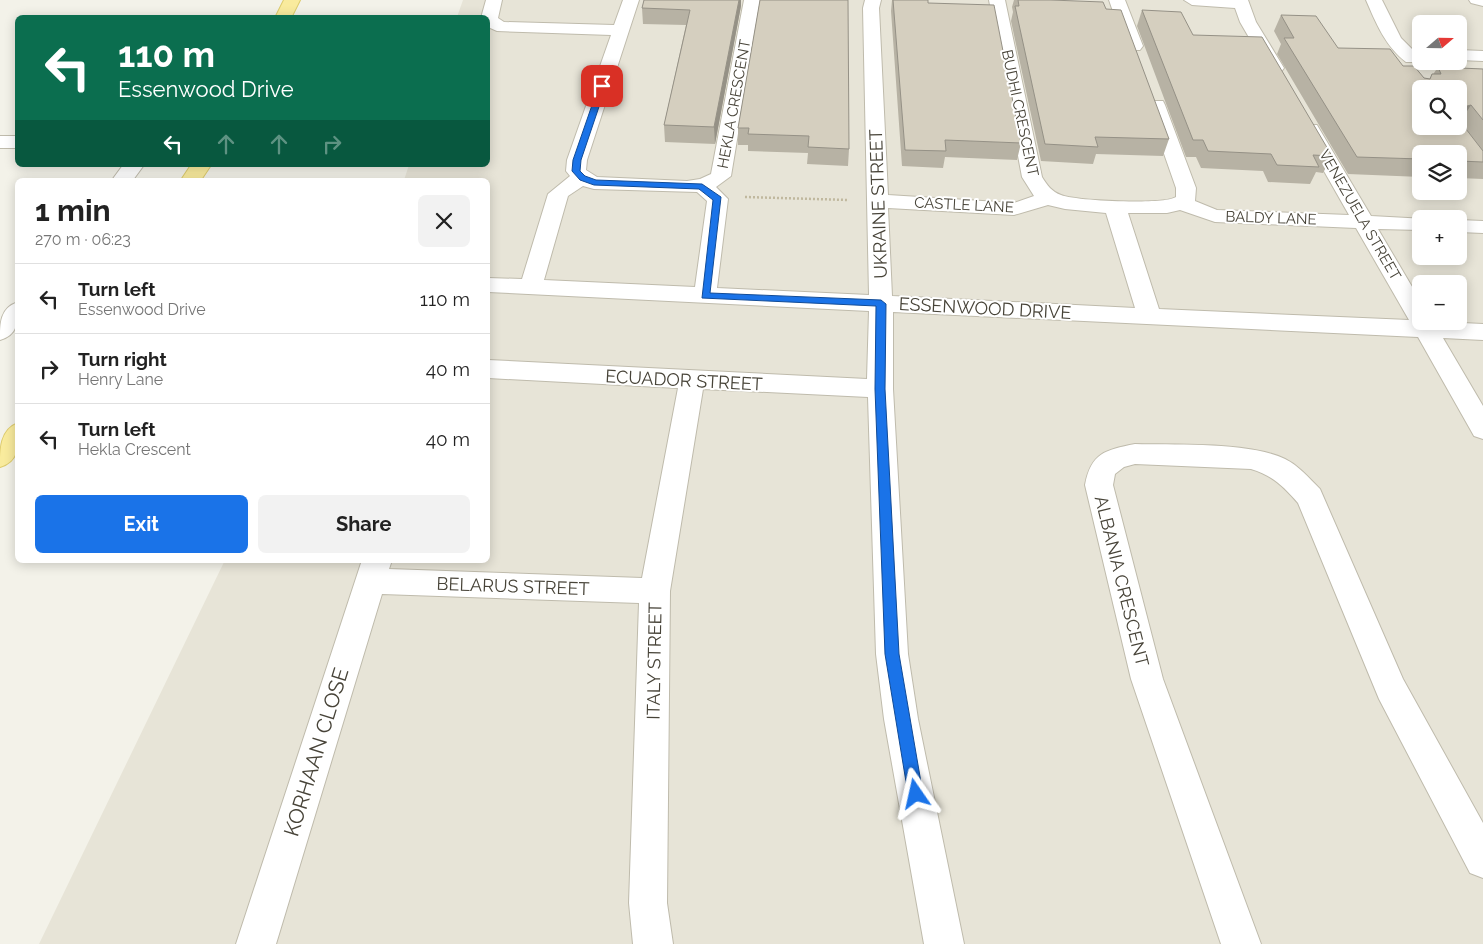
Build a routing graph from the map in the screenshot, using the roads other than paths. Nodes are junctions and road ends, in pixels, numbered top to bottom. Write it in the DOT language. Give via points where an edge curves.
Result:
graph roads {
  1 [pos="292,0"];
  2 [pos="494,0"];
  3 [pos="632,0"];
  4 [pos="752,0"];
  5 [pos="873,0"];
  6 [pos="997,0"];
  7 [pos="1117,0"];
  8 [pos="1192,0"];
  9 [pos="1374,0"];
  10 [pos="1477,0"];
  11 [pos="1483,0"];
  12 [pos="1241,2"];
  13 [pos="284,15"];
  14 [pos="489,15"];
  15 [pos="490,20"];
  16 [pos="620,30"];
  17 [pos="1412,55"];
  18 [pos="1468,55"];
  19 [pos="1483,56"];
  20 [pos="1412,60"];
  21 [pos="1140,63"];
  22 [pos="1412,76"];
  23 [pos="1286,88"];
  24 [pos="1150,89"];
  25 [pos="1301,114"];
  26 [pos="0,142"];
  27 [pos="15,142"];
  28 [pos="132,167"];
  29 [pos="200,167"];
  30 [pos="124,178"];
  31 [pos="192,178"];
  32 [pos="582,178"];
  33 [pos="707,184"];
  34 [pos="1047,196"];
  35 [pos="878,201"];
  36 [pos="1182,202"];
  37 [pos="1115,206"];
  38 [pos="1364,222"];
  39 [pos="1412,224"];
  40 [pos="1467,226"];
  41 [pos="1483,227"];
  42 [pos="490,285"];
  43 [pos="531,287"];
  44 [pos="705,295"];
  45 [pos="881,304"];
  46 [pos="1412,305"];
  47 [pos="15,314"];
  48 [pos="1149,316"];
  49 [pos="1412,328"];
  50 [pos="1427,330"];
  51 [pos="1445,330"];
  52 [pos="0,332"];
  53 [pos="1483,332"];
  54 [pos="490,369"];
  55 [pos="692,380"];
  56 [pos="880,389"];
  57 [pos="1483,429"];
  58 [pos="15,438"];
  59 [pos="0,458"];
  60 [pos="374,570"];
  61 [pos="655,591"];
  62 [pos="1483,860"];
  63 [pos="256,944"];
  64 [pos="652,944"];
  65 [pos="944,944"];
  66 [pos="1241,944"];
  1 -- 13 [label="main road"];
  2 -- 14 [label="street"];
  3 -- 16 [label="street"];
  4 -- 33 [label="street, HEKLA CRESCENT" via="721,176"];
  5 -- 35 [label="street, UKRAINE STREET"];
  6 -- 34 [label="street, BUDHI CRESCENT" via="1032,177 1039,192"];
  7 -- 21 [label="street"];
  8 -- 12 [label="street"];
  9 -- 17 [label="street" via="1401,52"];
  10 -- 11 [label="street"];
  12 -- 23 [label="street" via="1248,22"];
  15 -- 16 [label="street" via="503,28"];
  16 -- 32 [label="street" via="577,160 576,171"];
  18 -- 19 [label="street"];
  20 -- 22 [label="street" via="1406,63"];
  24 -- 36 [label="street" via="1186,188 1186,199"];
  25 -- 38 [label="street, VENEZUELA STREET"];
  26 -- 27 [label="street"];
  28 -- 30 [label="street"];
  29 -- 31 [label="main road"];
  32 -- 33 [label="street, HEKLA CRESCENT" via="608,184"];
  32 -- 43 [label="street" via="558,194"];
  33 -- 44 [label="street" via="718,199"];
  34 -- 35 [label="street, CASTLE LANE" via="1038,203 1014,209"];
  34 -- 37 [label="street, BUDHI CRESCENT" via="1056,201"];
  35 -- 45 [label="street, UKRAINE STREET"];
  36 -- 37 [label="street, BUDHI CRESCENT" via="1161,207"];
  36 -- 38 [label="street, BALDY LANE" via="1215,216"];
  37 -- 48 [label="street"];
  38 -- 39 [label="street, BALDY LANE"];
  38 -- 46 [label="street, VENEZUELA STREET"];
  40 -- 41 [label="street"];
  42 -- 43 [label="street, ESSENWOOD DRIVE"];
  43 -- 44 [label="street, ESSENWOOD DRIVE"];
  44 -- 45 [label="street, ESSENWOOD DRIVE"];
  45 -- 48 [label="street, ESSENWOOD DRIVE"];
  45 -- 56 [label="street, UKRAINE STREET"];
  47 -- 52 [label="street"];
  48 -- 49 [label="street, ESSENWOOD DRIVE"];
  50 -- 57 [label="street, VENEZUELA STREET"];
  51 -- 53 [label="street, ESSENWOOD DRIVE"];
  54 -- 55 [label="street, ECUADOR STREET"];
  55 -- 56 [label="street, ECUADOR STREET"];
  55 -- 61 [label="street, ITALY STREET"];
  56 -- 65 [label="street, UKRAINE STREET" via="892,654 901,719"];
  58 -- 59 [label="main road"];
  60 -- 61 [label="street, BELARUS STREET"];
  60 -- 63 [label="street, KORHAAN CLOSE"];
  61 -- 64 [label="street, ITALY STREET" via="648,902"];
  62 -- 66 [label="street, ALBANIA CRESCENT" via="1391,688 1310,497 1294,479 1275,466 1251,459 1135,454 1116,458 1102,469 1099,485 1147,679"];
}
